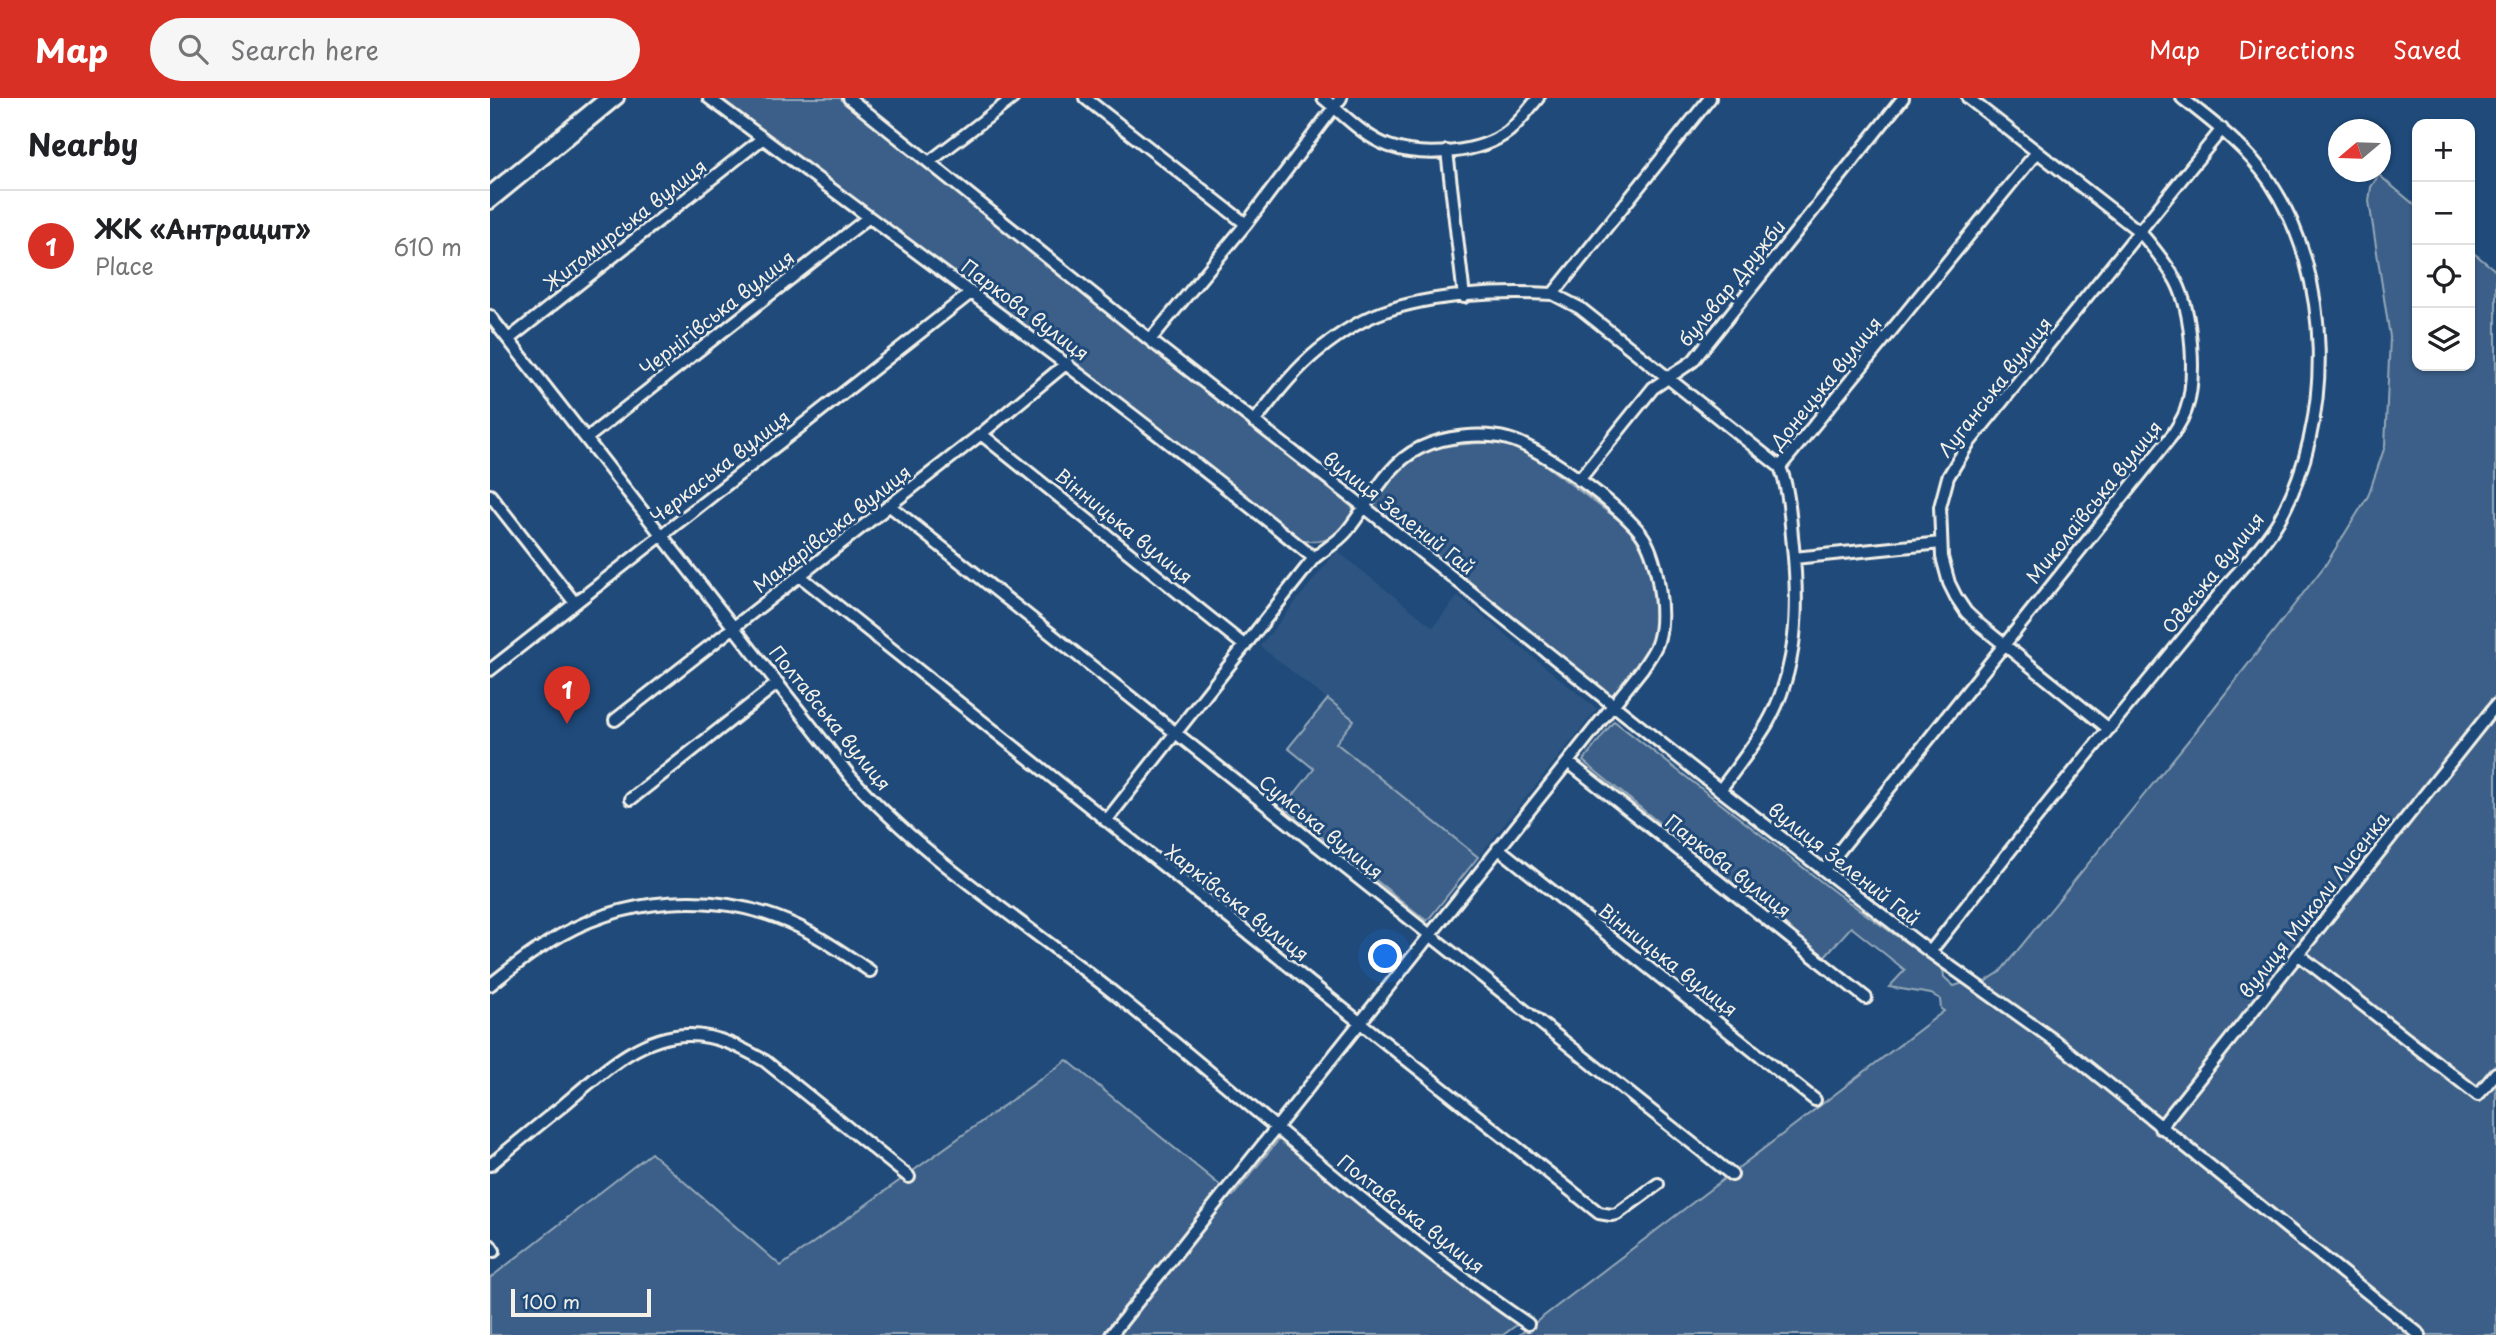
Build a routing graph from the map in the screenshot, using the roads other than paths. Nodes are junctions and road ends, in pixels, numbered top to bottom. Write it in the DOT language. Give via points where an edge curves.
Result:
graph roads {
  1 [pos="605,98"];
  2 [pos="618,98"];
  3 [pos="709,98"];
  4 [pos="849,98"];
  5 [pos="1013,98"];
  6 [pos="1085,98"];
  7 [pos="1323,98"];
  8 [pos="1538,98"];
  9 [pos="1710,98"];
  10 [pos="1903,98"];
  11 [pos="1968,98"];
  12 [pos="2182,98"];
  13 [pos="1337,102"];
  14 [pos="2222,129"];
  15 [pos="763,138"];
  16 [pos="1447,150"];
  17 [pos="2037,152"];
  18 [pos="929,162"];
  19 [pos="490,192"];
  20 [pos="490,203"];
  21 [pos="869,217"];
  22 [pos="1245,224"];
  23 [pos="2140,232"];
  24 [pos="972,292"];
  25 [pos="1553,294"];
  26 [pos="1464,297"];
  27 [pos="490,316"];
  28 [pos="509,340"];
  29 [pos="1150,340"];
  30 [pos="1067,363"];
  31 [pos="1668,378"];
  32 [pos="1254,422"];
  33 [pos="981,434"];
  34 [pos="587,438"];
  35 [pos="1780,467"];
  36 [pos="1579,480"];
  37 [pos="490,495"];
  38 [pos="890,506"];
  39 [pos="1363,506"];
  40 [pos="494,509"];
  41 [pos="662,534"];
  42 [pos="1941,543"];
  43 [pos="1314,558"];
  44 [pos="1794,558"];
  45 [pos="800,576"];
  46 [pos="575,603"];
  47 [pos="735,627"];
  48 [pos="2003,644"];
  49 [pos="1245,646"];
  50 [pos="490,670"];
  51 [pos="778,683"];
  52 [pos="1615,705"];
  53 [pos="2496,705"];
  54 [pos="615,720"];
  55 [pos="2109,729"];
  56 [pos="1176,733"];
  57 [pos="1568,762"];
  58 [pos="1720,790"];
  59 [pos="631,799"];
  60 [pos="1106,821"];
  61 [pos="1498,848"];
  62 [pos="1824,870"];
  63 [pos="1428,935"];
  64 [pos="1930,952"];
  65 [pos="2298,954"];
  66 [pos="870,971"];
  67 [pos="490,985"];
  68 [pos="1866,998"];
  69 [pos="1360,1022"];
  70 [pos="2496,1073"];
  71 [pos="1815,1100"];
  72 [pos="1275,1128"];
  73 [pos="2160,1128"];
  74 [pos="490,1164"];
  75 [pos="1732,1175"];
  76 [pos="909,1177"];
  77 [pos="1658,1184"];
  78 [pos="1528,1324"];
  79 [pos="1111,1335"];
  80 [pos="2420,1335"];
  1 -- 19 [label="street"];
  2 -- 20 [label="street"];
  3 -- 15 [label="street, Паркова вулиця"];
  4 -- 18 [label="street, вулиця Зелений Гай"];
  5 -- 18 [label="street"];
  6 -- 22 [label="street"];
  7 -- 13 [label="street"];
  8 -- 16 [label="street" via="1508,131 1491,142"];
  9 -- 25 [label="street"];
  10 -- 31 [label="street, бульвар Дружби" via="1693,361"];
  11 -- 17 [label="street, Миколаївська вулиця"];
  12 -- 14 [label="street, Одеська вулиця"];
  13 -- 16 [label="street" via="1367,134 1388,146"];
  13 -- 22 [label="street"];
  14 -- 23 [label="street, Луганська вулиця"];
  14 -- 55 [label="street, Одеська вулиця" via="2269,181 2301,247 2318,331 2314,421 2305,462 2277,523"];
  15 -- 21 [label="street, Паркова вулиця"];
  15 -- 28 [label="street, Житомирська вулиця"];
  16 -- 26 [label="street"];
  17 -- 23 [label="street, Миколаївська вулиця"];
  17 -- 35 [label="street, Донецька вулиця"];
  18 -- 29 [label="street, вулиця Зелений Гай"];
  21 -- 24 [label="street, Паркова вулиця"];
  21 -- 34 [label="street, Чернігівська вулиця"];
  22 -- 29 [label="street"];
  23 -- 42 [label="street, Луганська вулиця" via="1956,461 1942,499"];
  23 -- 48 [label="street, Миколаївська вулиця" via="2177,283 2186,317 2192,380 2186,412"];
  24 -- 30 [label="street, Паркова вулиця"];
  24 -- 41 [label="street, Черкаська вулиця"];
  25 -- 26 [label="street"];
  25 -- 31 [label="street" via="1580,308"];
  26 -- 32 [label="street" via="1392,309 1347,331 1298,369"];
  27 -- 28 [label="street, Полтавська вулиця"];
  28 -- 34 [label="street, Полтавська вулиця"];
  29 -- 32 [label="street, вулиця Зелений Гай"];
  30 -- 33 [label="street, Макарівська вулиця"];
  30 -- 43 [label="street, Паркова вулиця"];
  31 -- 35 [label="street"];
  31 -- 36 [label="street, бульвар Дружби" via="1653,388"];
  32 -- 39 [label="street, вулиця Зелений Гай"];
  33 -- 38 [label="street, Макарівська вулиця"];
  33 -- 49 [label="street, Вінницька вулиця"];
  34 -- 41 [label="street, Полтавська вулиця"];
  35 -- 44 [label="street, Донецька вулиця"];
  36 -- 39 [label="street" via="1522,444 1478,436 1419,449 1392,469"];
  36 -- 52 [label="street" via="1633,524 1653,555 1656,569 1658,642"];
  37 -- 40 [label="street"];
  38 -- 45 [label="street, Макарівська вулиця"];
  38 -- 56 [label="street, Сумська вулиця"];
  39 -- 43 [label="street" via="1343,536"];
  39 -- 52 [label="street, вулиця Зелений Гай"];
  40 -- 46 [label="street"];
  41 -- 46 [label="street, Черкаська вулиця"];
  41 -- 47 [label="street, Полтавська вулиця"];
  42 -- 44 [label="street"];
  42 -- 48 [label="street, Луганська вулиця" via="1944,569 1956,597 1966,612"];
  43 -- 49 [label="street"];
  44 -- 58 [label="street, Донецька вулиця" via="1795,627 1787,678 1768,723"];
  45 -- 47 [label="street, Макарівська вулиця"];
  45 -- 60 [label="street, Харківська вулиця"];
  46 -- 50 [label="street, Черкаська вулиця"];
  47 -- 51 [label="street, Полтавська вулиця"];
  47 -- 54 [label="street, Макарівська вулиця"];
  48 -- 55 [label="street, Луганська вулиця"];
  48 -- 62 [label="street, Миколаївська вулиця"];
  49 -- 56 [label="street"];
  51 -- 59 [label="street"];
  51 -- 72 [label="street, Полтавська вулиця" via="850,776 890,818"];
  52 -- 57 [label="street"];
  52 -- 58 [label="street, вулиця Зелений Гай"];
  53 -- 65 [label="street, вулиця Миколи Лисенка"];
  55 -- 64 [label="street, Одеська вулиця"];
  56 -- 60 [label="street"];
  56 -- 63 [label="street, Сумська вулиця"];
  57 -- 61 [label="street"];
  57 -- 68 [label="street, Паркова вулиця"];
  58 -- 62 [label="street, вулиця Зелений Гай"];
  60 -- 69 [label="street, Харківська вулиця"];
  61 -- 63 [label="street"];
  61 -- 71 [label="street, Вінницька вулиця"];
  62 -- 64 [label="street, вулиця Зелений Гай"];
  63 -- 69 [label="street"];
  63 -- 75 [label="street, Сумська вулиця"];
  64 -- 73 [label="street, вулиця Зелений Гай" via="2055,1041"];
  65 -- 70 [label="street" via="2478,1095"];
  65 -- 73 [label="street, вулиця Миколи Лисенка"];
  66 -- 67 [label="street" via="795,925 748,908 687,901 624,910 569,931"];
  69 -- 72 [label="street"];
  69 -- 77 [label="street, Харківська вулиця" via="1599,1213 1617,1214"];
  72 -- 78 [label="street, Полтавська вулиця"];
  72 -- 79 [label="street"];
  73 -- 80 [label="street, вулиця Зелений Гай"];
  74 -- 76 [label="street" via="627,1055 667,1038 689,1035 743,1048 765,1061"];
}
